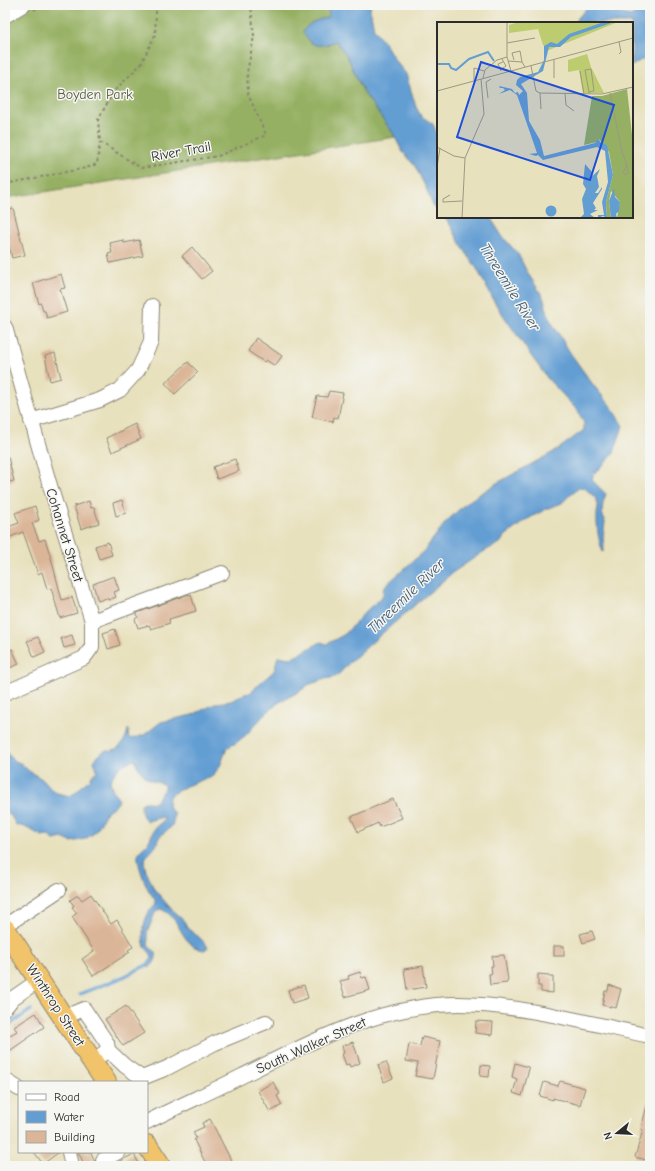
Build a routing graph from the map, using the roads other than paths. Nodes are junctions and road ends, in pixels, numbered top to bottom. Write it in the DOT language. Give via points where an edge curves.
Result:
graph roads {
  1 [pos="23,5"];
  2 [pos="5,16"];
  3 [pos="152,306"];
  4 [pos="5,327"];
  5 [pos="31,421"];
  6 [pos="222,573"];
  7 [pos="92,621"];
  8 [pos="5,693"];
  9 [pos="60,890"];
  10 [pos="5,928"];
  11 [pos="39,980"];
  12 [pos="8,1001"];
  13 [pos="266,1022"];
  14 [pos="650,1036"];
  15 [pos="100,1056"];
  16 [pos="5,1080"];
  17 [pos="106,1081"];
  18 [pos="18,1088"];
  19 [pos="148,1122"];
  20 [pos="148,1146"];
  21 [pos="69,1153"];
  22 [pos="116,1153"];
  23 [pos="72,1166"];
  24 [pos="106,1166"];
  25 [pos="161,1166"];
  1 -- 2 [label="street"];
  3 -- 5 [label="street" via="151,342 138,370 120,390 100,400"];
  4 -- 5 [label="street, Cohannet Street"];
  5 -- 7 [label="street, Cohannet Street"];
  6 -- 7 [label="street"];
  7 -- 8 [label="street, Cohannet Street" via="92,647 84,658"];
  9 -- 10 [label="street"];
  10 -- 11 [label="highway, Winthrop Street"];
  11 -- 12 [label="street"];
  11 -- 15 [label="highway, Winthrop Street" via="64,1017"];
  13 -- 15 [label="street" via="142,1078 125,1066"];
  14 -- 19 [label="street, South Walker Street" via="494,1006 457,1004 407,1010 345,1027"];
  15 -- 17 [label="highway, Winthrop Street"];
  16 -- 18 [label="street"];
  20 -- 25 [label="highway"];
  21 -- 23 [label="street"];
  22 -- 24 [label="street" via="103,1160"];
}
